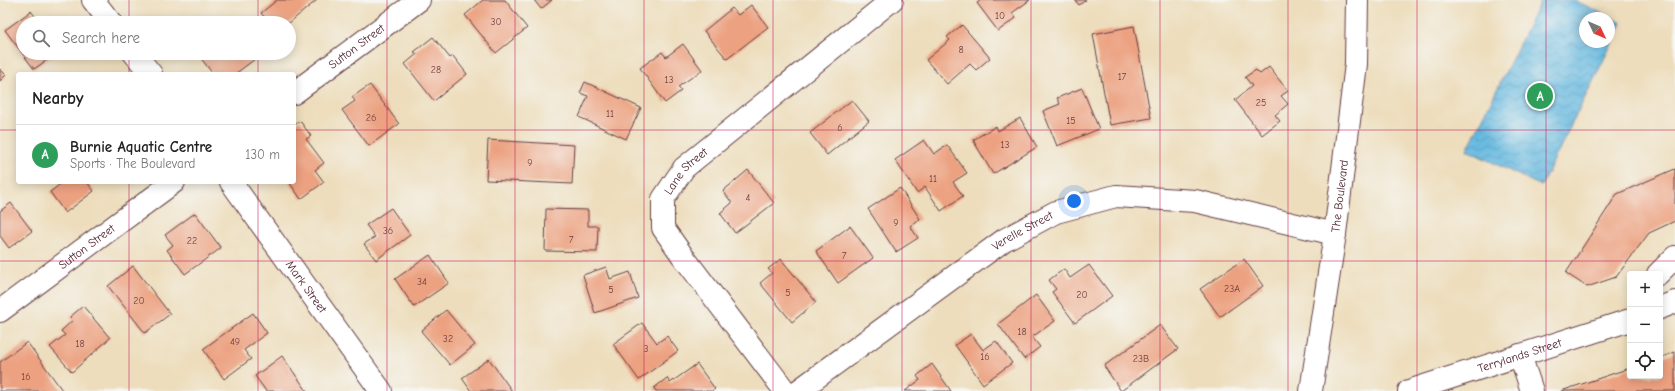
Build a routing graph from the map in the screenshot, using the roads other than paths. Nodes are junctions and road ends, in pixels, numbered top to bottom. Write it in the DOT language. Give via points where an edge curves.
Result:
graph roads {
  1 [pos="93,0"];
  2 [pos="419,0"];
  3 [pos="892,0"];
  4 [pos="1359,1"];
  5 [pos="106,16"];
  6 [pos="140,60"];
  7 [pos="149,72"];
  8 [pos="296,92"];
  9 [pos="171,184"];
  10 [pos="232,184"];
  11 [pos="1336,234"];
  12 [pos="1675,257"];
  13 [pos="1661,271"];
  14 [pos="1675,302"];
  15 [pos="1662,307"];
  16 [pos="0,311"];
  17 [pos="1627,321"];
  18 [pos="1520,355"];
  19 [pos="1435,386"];
  20 [pos="381,391"];
  21 [pos="785,391"];
  22 [pos="798,391"];
  23 [pos="1311,391"];
  24 [pos="1409,391"];
  25 [pos="1532,391"];
  1 -- 5 [label="street"];
  2 -- 8 [label="street, Sutton Street"];
  3 -- 21 [label="street, Lane Street" via="684,168 663,199 663,228"];
  4 -- 11 [label="street, The Boulevard" via="1356,64"];
  6 -- 7 [label="street"];
  9 -- 16 [label="street, Sutton Street"];
  10 -- 20 [label="street, Mark Street"];
  11 -- 22 [label="street, Verelle Street" via="1195,201 1116,196 1056,212 1004,240"];
  11 -- 23 [label="street, The Boulevard"];
  12 -- 13 [label="street"];
  14 -- 15 [label="street"];
  17 -- 18 [label="street, Terrylands Street"];
  18 -- 19 [label="street, Terrylands Street"];
  18 -- 25 [label="street"];
  19 -- 24 [label="street, Terrylands Street"];
}
